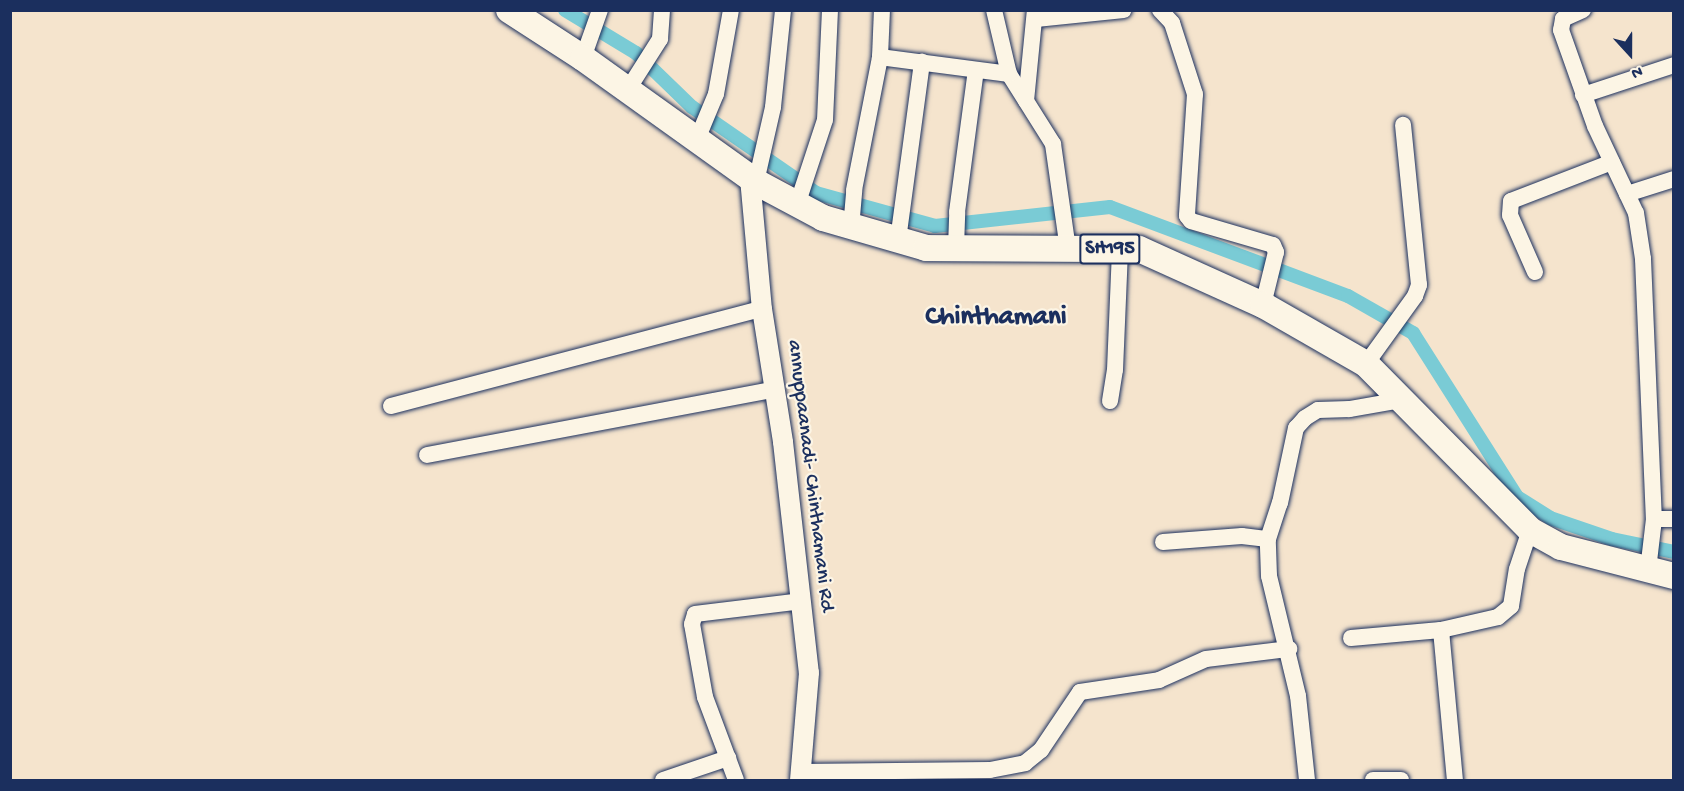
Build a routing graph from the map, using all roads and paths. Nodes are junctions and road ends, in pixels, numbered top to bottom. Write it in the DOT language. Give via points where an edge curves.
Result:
graph roads {
  1 [pos="509,10"];
  2 [pos="662,10"];
  3 [pos="731,10"];
  4 [pos="783,10"];
  5 [pos="830,10"];
  6 [pos="882,10"];
  7 [pos="994,10"];
  8 [pos="1160,10"];
  9 [pos="1583,10"];
  10 [pos="1113,11"];
  11 [pos="600,12"];
  12 [pos="1036,15"];
  13 [pos="587,48"];
  14 [pos="880,57"];
  15 [pos="922,62"];
  16 [pos="1674,65"];
  17 [pos="976,70"];
  18 [pos="1009,74"];
  19 [pos="627,91"];
  20 [pos="1583,95"];
  21 [pos="1026,101"];
  22 [pos="1403,125"];
  23 [pos="698,136"];
  24 [pos="1612,162"];
  25 [pos="755,175"];
  26 [pos="1674,179"];
  27 [pos="1627,194"];
  28 [pos="801,198"];
  29 [pos="851,221"];
  30 [pos="898,232"];
  31 [pos="956,240"];
  32 [pos="1068,249"];
  33 [pos="1120,249"];
  34 [pos="1534,272"];
  35 [pos="1266,295"];
  36 [pos="762,309"];
  37 [pos="1371,357"];
  38 [pos="775,389"];
  39 [pos="1401,400"];
  40 [pos="1110,401"];
  41 [pos="391,406"];
  42 [pos="427,455"];
  43 [pos="1674,519"];
  44 [pos="1653,526"];
  45 [pos="1530,530"];
  46 [pos="1268,538"];
  47 [pos="1163,542"];
  48 [pos="1648,561"];
  49 [pos="1674,576"];
  50 [pos="802,601"];
  51 [pos="1441,630"];
  52 [pos="1350,638"];
  53 [pos="1289,650"];
  54 [pos="728,758"];
  55 [pos="801,776"];
  56 [pos="663,780"];
  57 [pos="736,780"];
  58 [pos="1307,780"];
  59 [pos="1373,780"];
  60 [pos="1401,780"];
  61 [pos="1455,780"];
  1 -- 13 [label="main road, SH195"];
  2 -- 19 [label="street" via="660,39"];
  3 -- 23 [label="street" via="716,94"];
  4 -- 25 [label="street" via="773,107"];
  5 -- 28 [label="street" via="825,120"];
  6 -- 14 [label="street"];
  7 -- 18 [label="street"];
  8 -- 35 [label="street" via="1172,23 1195,94 1187,216 1191,221 1273,245 1276,252"];
  9 -- 20 [label="street" via="1560,24"];
  10 -- 12 [label="street"];
  11 -- 13 [label="street"];
  12 -- 21 [label="street"];
  13 -- 19 [label="main road, SH195"];
  14 -- 15 [label="street"];
  14 -- 29 [label="street"];
  15 -- 17 [label="street"];
  15 -- 30 [label="street"];
  16 -- 20 [label="street"];
  17 -- 18 [label="street"];
  17 -- 31 [label="street"];
  18 -- 21 [label="street"];
  19 -- 23 [label="main road, SH195"];
  20 -- 24 [label="street"];
  21 -- 32 [label="street" via="1053,144"];
  22 -- 37 [label="street" via="1420,269 1415,296"];
  23 -- 25 [label="main road, SH195"];
  24 -- 27 [label="street"];
  24 -- 34 [label="street" via="1511,201 1510,215"];
  25 -- 28 [label="main road, SH195"];
  25 -- 36 [label="street, annuppaanadi- Chinthamani Rd"];
  26 -- 27 [label="street"];
  27 -- 44 [label="street" via="1636,213 1643,259"];
  28 -- 29 [label="main road, SH195"];
  29 -- 30 [label="main road, SH195"];
  30 -- 31 [label="main road, SH195" via="926,248"];
  31 -- 32 [label="main road, SH195"];
  32 -- 33 [label="main road, SH195"];
  33 -- 35 [label="main road, SH195" via="1139,249"];
  33 -- 40 [label="street"];
  35 -- 37 [label="main road, SH195"];
  36 -- 38 [label="street, annuppaanadi- Chinthamani Rd"];
  36 -- 41 [label="street"];
  37 -- 39 [label="main road, SH195"];
  38 -- 42 [label="street"];
  38 -- 50 [label="street, annuppaanadi- Chinthamani Rd"];
  39 -- 45 [label="main road, SH195"];
  39 -- 46 [label="street" via="1318,410 1305,418 1296,428 1280,504"];
  43 -- 44 [label="street"];
  44 -- 48 [label="street"];
  45 -- 48 [label="main road, SH195" via="1561,547"];
  45 -- 51 [label="street" via="1517,569 1511,606 1498,617"];
  46 -- 47 [label="street"];
  46 -- 53 [label="street" via="1269,576"];
  48 -- 49 [label="main road, SH195"];
  50 -- 54 [label="street" via="695,614 692,624 705,697"];
  50 -- 55 [label="street, annuppaanadi- Chinthamani Rd" via="809,673"];
  51 -- 52 [label="street"];
  51 -- 61 [label="street"];
  53 -- 55 [label="street" via="1206,659 1159,680 1080,692 1041,750 1024,763 990,770"];
  53 -- 58 [label="street"];
  54 -- 56 [label="street"];
  54 -- 57 [label="street"];
  59 -- 60 [label="street"];
}
